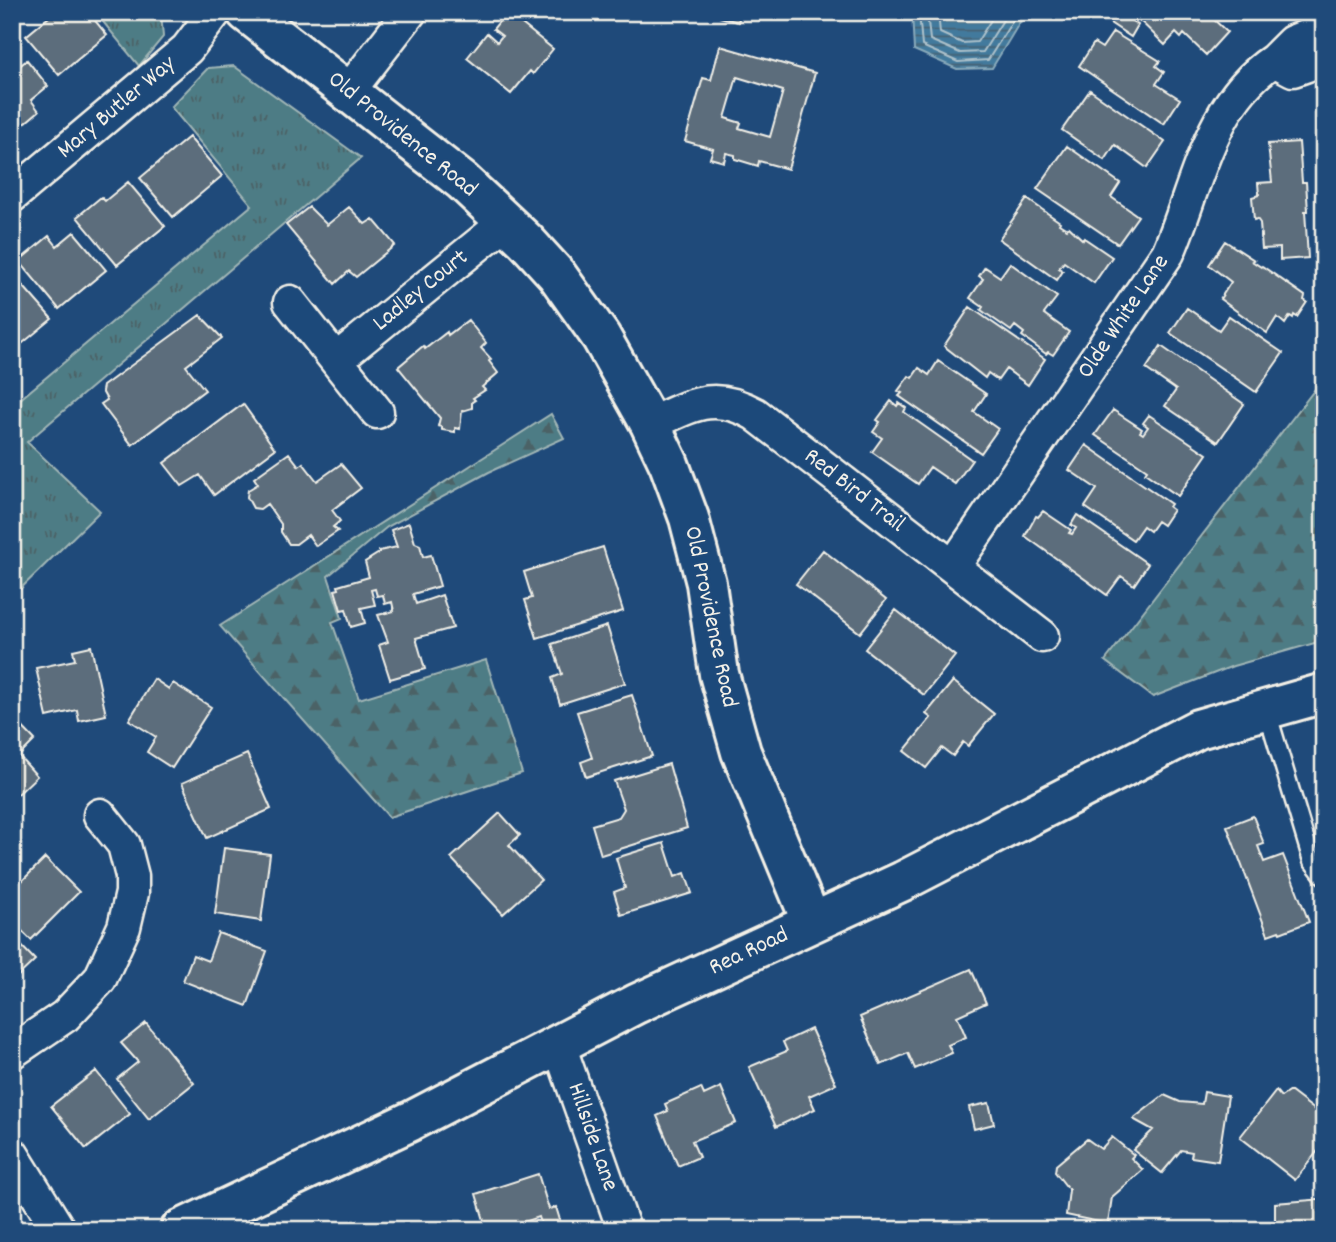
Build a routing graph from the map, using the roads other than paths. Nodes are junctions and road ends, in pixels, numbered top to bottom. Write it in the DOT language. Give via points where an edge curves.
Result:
graph roads {
  1 [pos="215,12"];
  2 [pos="246,12"];
  3 [pos="411,12"];
  4 [pos="1324,29"];
  5 [pos="1274,60"];
  6 [pos="1324,60"];
  7 [pos="348,92"];
  8 [pos="12,197"];
  9 [pos="506,222"];
  10 [pos="290,302"];
  11 [pos="336,360"];
  12 [pos="377,412"];
  13 [pos="650,424"];
  14 [pos="953,567"];
  15 [pos="1042,636"];
  16 [pos="1324,693"];
  17 [pos="1266,708"];
  18 [pos="100,815"];
  19 [pos="1324,876"];
  20 [pos="812,923"];
  21 [pos="559,1045"];
  22 [pos="12,1052"];
  23 [pos="12,1154"];
  24 [pos="187,1228"];
  25 [pos="59,1230"];
  26 [pos="624,1230"];
  1 -- 8 [label="street, Mary Butler Way" via="187,49"];
  2 -- 7 [label="main road, Old Providence Road"];
  3 -- 7 [label="street"];
  4 -- 5 [label="street, Olde White Lane" via="1292,42"];
  5 -- 6 [label="street" via="1293,70"];
  5 -- 14 [label="street, Olde White Lane" via="1254,73 1233,98 1207,145 1168,253"];
  7 -- 9 [label="main road, Old Providence Road" via="462,181"];
  9 -- 11 [label="street, Ladley Court"];
  9 -- 13 [label="main road, Old Providence Road" via="557,275 601,337"];
  10 -- 11 [label="street"];
  11 -- 12 [label="street"];
  13 -- 14 [label="street, Red Bird Trail" via="702,401 741,406"];
  13 -- 20 [label="main road, Old Providence Road" via="689,518 706,583 719,674 741,752"];
  14 -- 15 [label="street, Red Bird Trail"];
  16 -- 17 [label="main road, Rea Road"];
  17 -- 19 [label="lane" via="1312,860"];
  17 -- 20 [label="main road, Rea Road" via="1198,729"];
  18 -- 22 [label="street" via="124,845 132,876 124,927 100,979 65,1016"];
  20 -- 21 [label="main road, Rea Road"];
  21 -- 24 [label="main road, Rea Road"];
  21 -- 26 [label="street, Hillside Lane"];
  23 -- 25 [label="street"];
}
